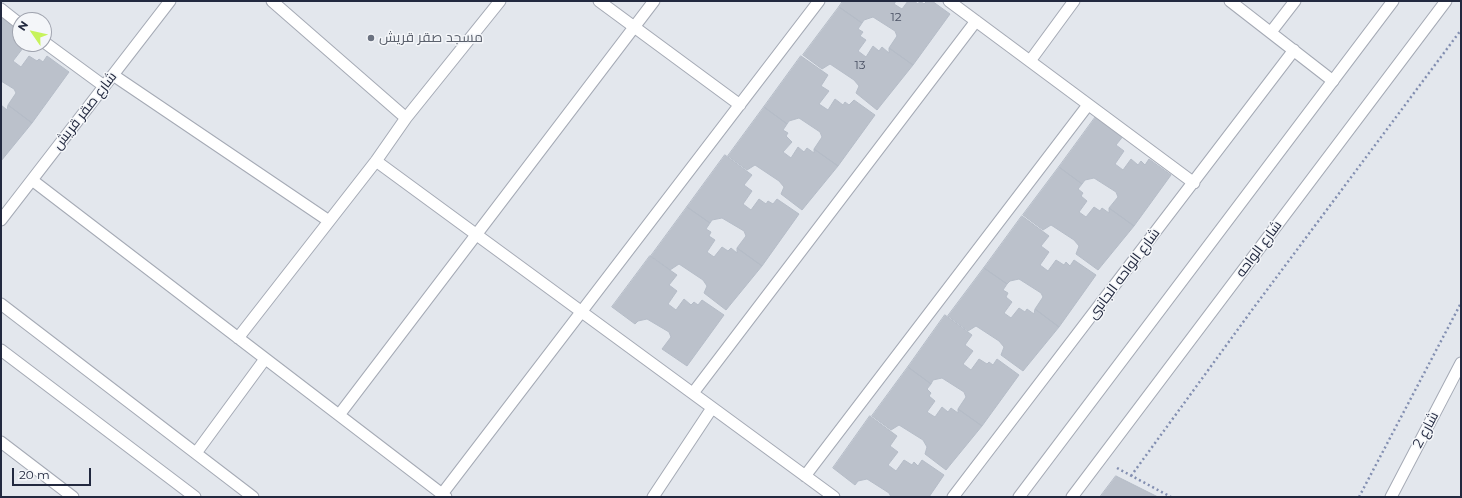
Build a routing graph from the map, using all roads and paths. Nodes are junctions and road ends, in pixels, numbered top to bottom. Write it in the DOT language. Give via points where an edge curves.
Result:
graph roads {
  1 [pos="170,1"];
  2 [pos="272,1"];
  3 [pos="500,1"];
  4 [pos="599,1"];
  5 [pos="654,1"];
  6 [pos="819,1"];
  7 [pos="950,1"];
  8 [pos="1074,1"];
  9 [pos="1230,1"];
  10 [pos="1295,1"];
  11 [pos="1393,1"];
  12 [pos="1446,1"];
  13 [pos="1,10"];
  14 [pos="12,18"];
  15 [pos="976,21"];
  16 [pos="634,27"];
  17 [pos="1461,30"];
  18 [pos="1271,32"];
  19 [pos="52,48"];
  20 [pos="1294,50"];
  21 [pos="1030,61"];
  22 [pos="113,75"];
  23 [pos="1333,81"];
  24 [pos="104,86"];
  25 [pos="740,104"];
  26 [pos="1088,105"];
  27 [pos="406,118"];
  28 [pos="376,160"];
  29 [pos="32,180"];
  30 [pos="1194,183"];
  31 [pos="1,220"];
  32 [pos="330,221"];
  33 [pos="476,234"];
  34 [pos="1461,303"];
  35 [pos="1,304"];
  36 [pos="582,311"];
  37 [pos="238,338"];
  38 [pos="1,350"];
  39 [pos="265,359"];
  40 [pos="1461,363"];
  41 [pos="693,393"];
  42 [pos="712,408"];
  43 [pos="339,415"];
  44 [pos="1,442"];
  45 [pos="196,453"];
  46 [pos="1101,459"];
  47 [pos="805,476"];
  48 [pos="1131,476"];
  49 [pos="444,496"];
  50 [pos="73,497"];
  51 [pos="195,497"];
  52 [pos="252,497"];
  53 [pos="653,497"];
  54 [pos="834,497"];
  55 [pos="953,497"];
  56 [pos="1019,497"];
  57 [pos="1072,497"];
  58 [pos="1171,497"];
  59 [pos="1359,497"];
  60 [pos="1391,497"];
  1 -- 22 [label="street, شارع صقر قريش"];
  2 -- 27 [label="street"];
  3 -- 27 [label="street"];
  4 -- 16 [label="street"];
  5 -- 16 [label="street"];
  6 -- 25 [label="street"];
  7 -- 15 [label="street"];
  8 -- 21 [label="street"];
  9 -- 18 [label="street"];
  10 -- 18 [label="street"];
  11 -- 23 [label="street"];
  12 -- 46 [label="street, شارع الواحه"];
  13 -- 14 [label="street"];
  15 -- 21 [label="street"];
  15 -- 41 [label="street"];
  16 -- 25 [label="street"];
  16 -- 33 [label="street"];
  17 -- 48 [label="path"];
  18 -- 20 [label="street"];
  19 -- 24 [label="street"];
  20 -- 23 [label="street"];
  20 -- 30 [label="street, شارع الواحه الجانبى"];
  21 -- 26 [label="street"];
  22 -- 24 [label="street, شارع صقر قريش"];
  22 -- 32 [label="street"];
  23 -- 56 [label="street"];
  24 -- 29 [label="street, شارع صقر قريش"];
  25 -- 36 [label="street"];
  26 -- 30 [label="street"];
  26 -- 47 [label="street"];
  27 -- 28 [label="street"];
  28 -- 32 [label="street"];
  28 -- 33 [label="street"];
  29 -- 31 [label="street, شارع صقر قريش"];
  29 -- 37 [label="street"];
  30 -- 55 [label="street, شارع الواحه الجانبى"];
  32 -- 37 [label="street"];
  33 -- 36 [label="street"];
  33 -- 43 [label="street"];
  34 -- 59 [label="path"];
  35 -- 45 [label="street"];
  36 -- 41 [label="street"];
  36 -- 49 [label="street"];
  37 -- 39 [label="street"];
  38 -- 51 [label="street"];
  39 -- 43 [label="street"];
  39 -- 45 [label="street"];
  40 -- 60 [label="street, شارع 2"];
  41 -- 42 [label="street"];
  42 -- 47 [label="street"];
  42 -- 53 [label="street"];
  43 -- 49 [label="street"];
  44 -- 50 [label="street"];
  45 -- 52 [label="street"];
  46 -- 48 [label="path"];
  46 -- 57 [label="street, شارع الواحه"];
  47 -- 54 [label="street"];
  48 -- 58 [label="path"];
}
